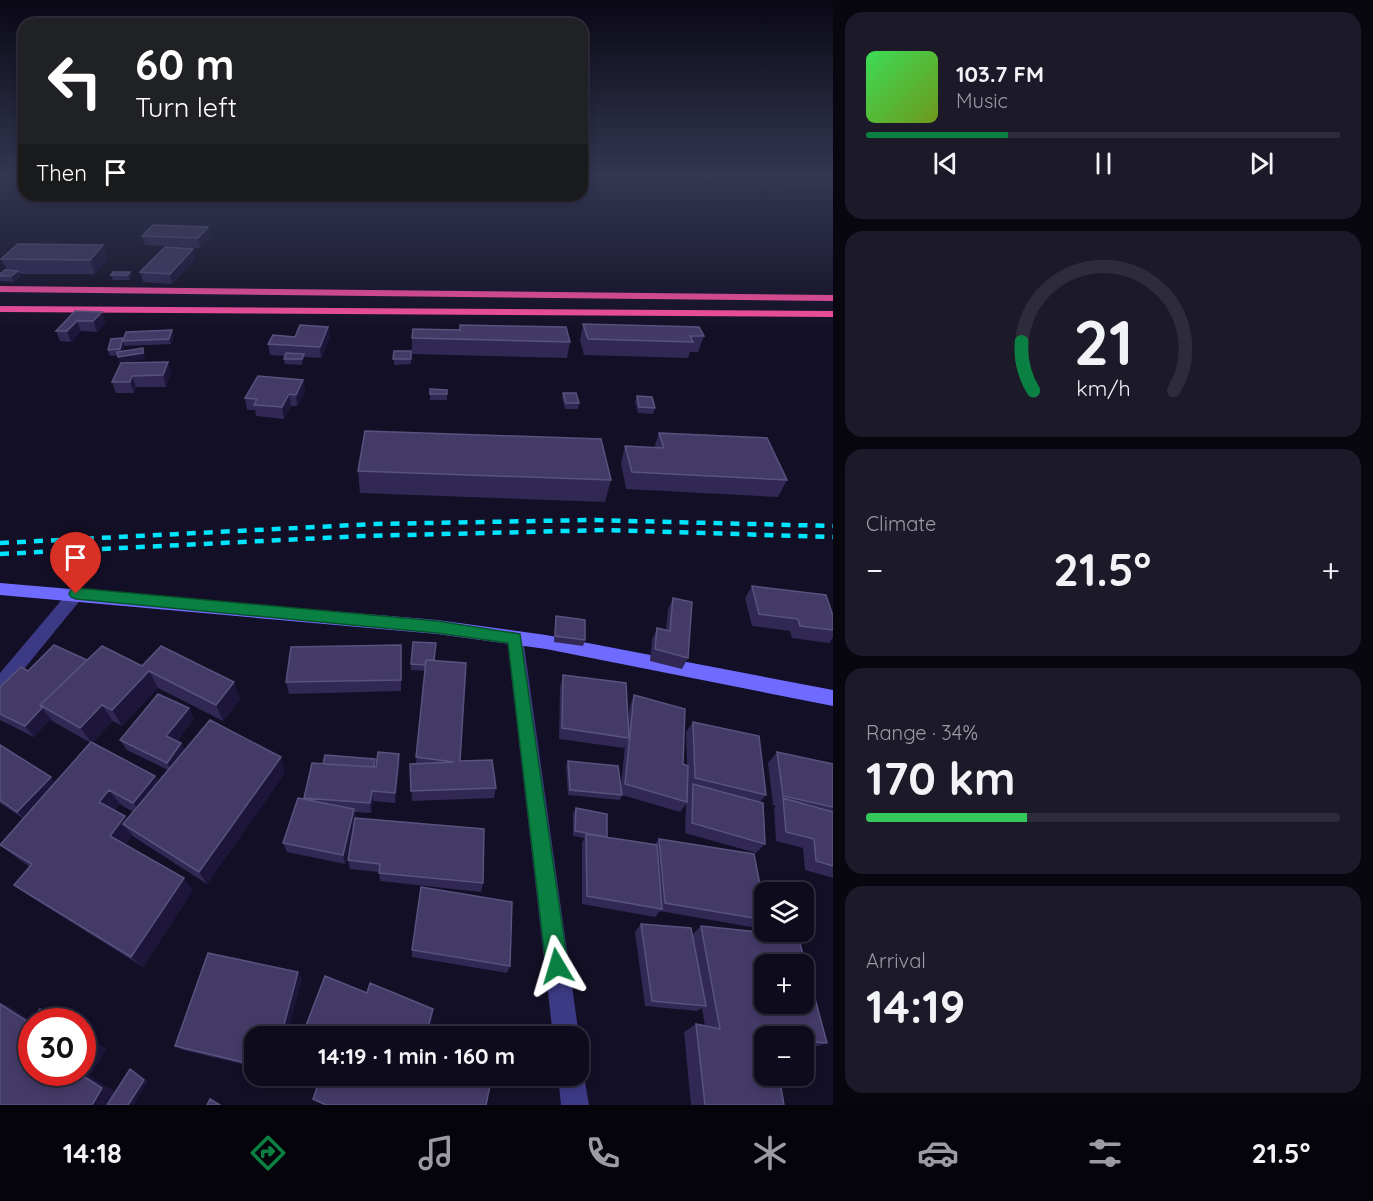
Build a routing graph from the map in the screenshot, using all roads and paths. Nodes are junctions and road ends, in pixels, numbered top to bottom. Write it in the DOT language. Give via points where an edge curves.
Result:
graph roads {
  1 [pos="0,289"];
  2 [pos="833,298"];
  3 [pos="0,309"];
  4 [pos="833,314"];
  5 [pos="0,589"];
  6 [pos="76,594"];
  7 [pos="515,638"];
  8 [pos="0,686"];
  9 [pos="833,698"];
  10 [pos="565,1026"];
  11 [pos="572,1086"];
  12 [pos="575,1105"];
  1 -- 2 [label="highway"];
  3 -- 4 [label="highway"];
  5 -- 6 [label="main road"];
  6 -- 7 [label="main road" via="437,627"];
  6 -- 8 [label="street"];
  7 -- 9 [label="main road"];
  7 -- 10 [label="street"];
  11 -- 12 [label="street"];
}
